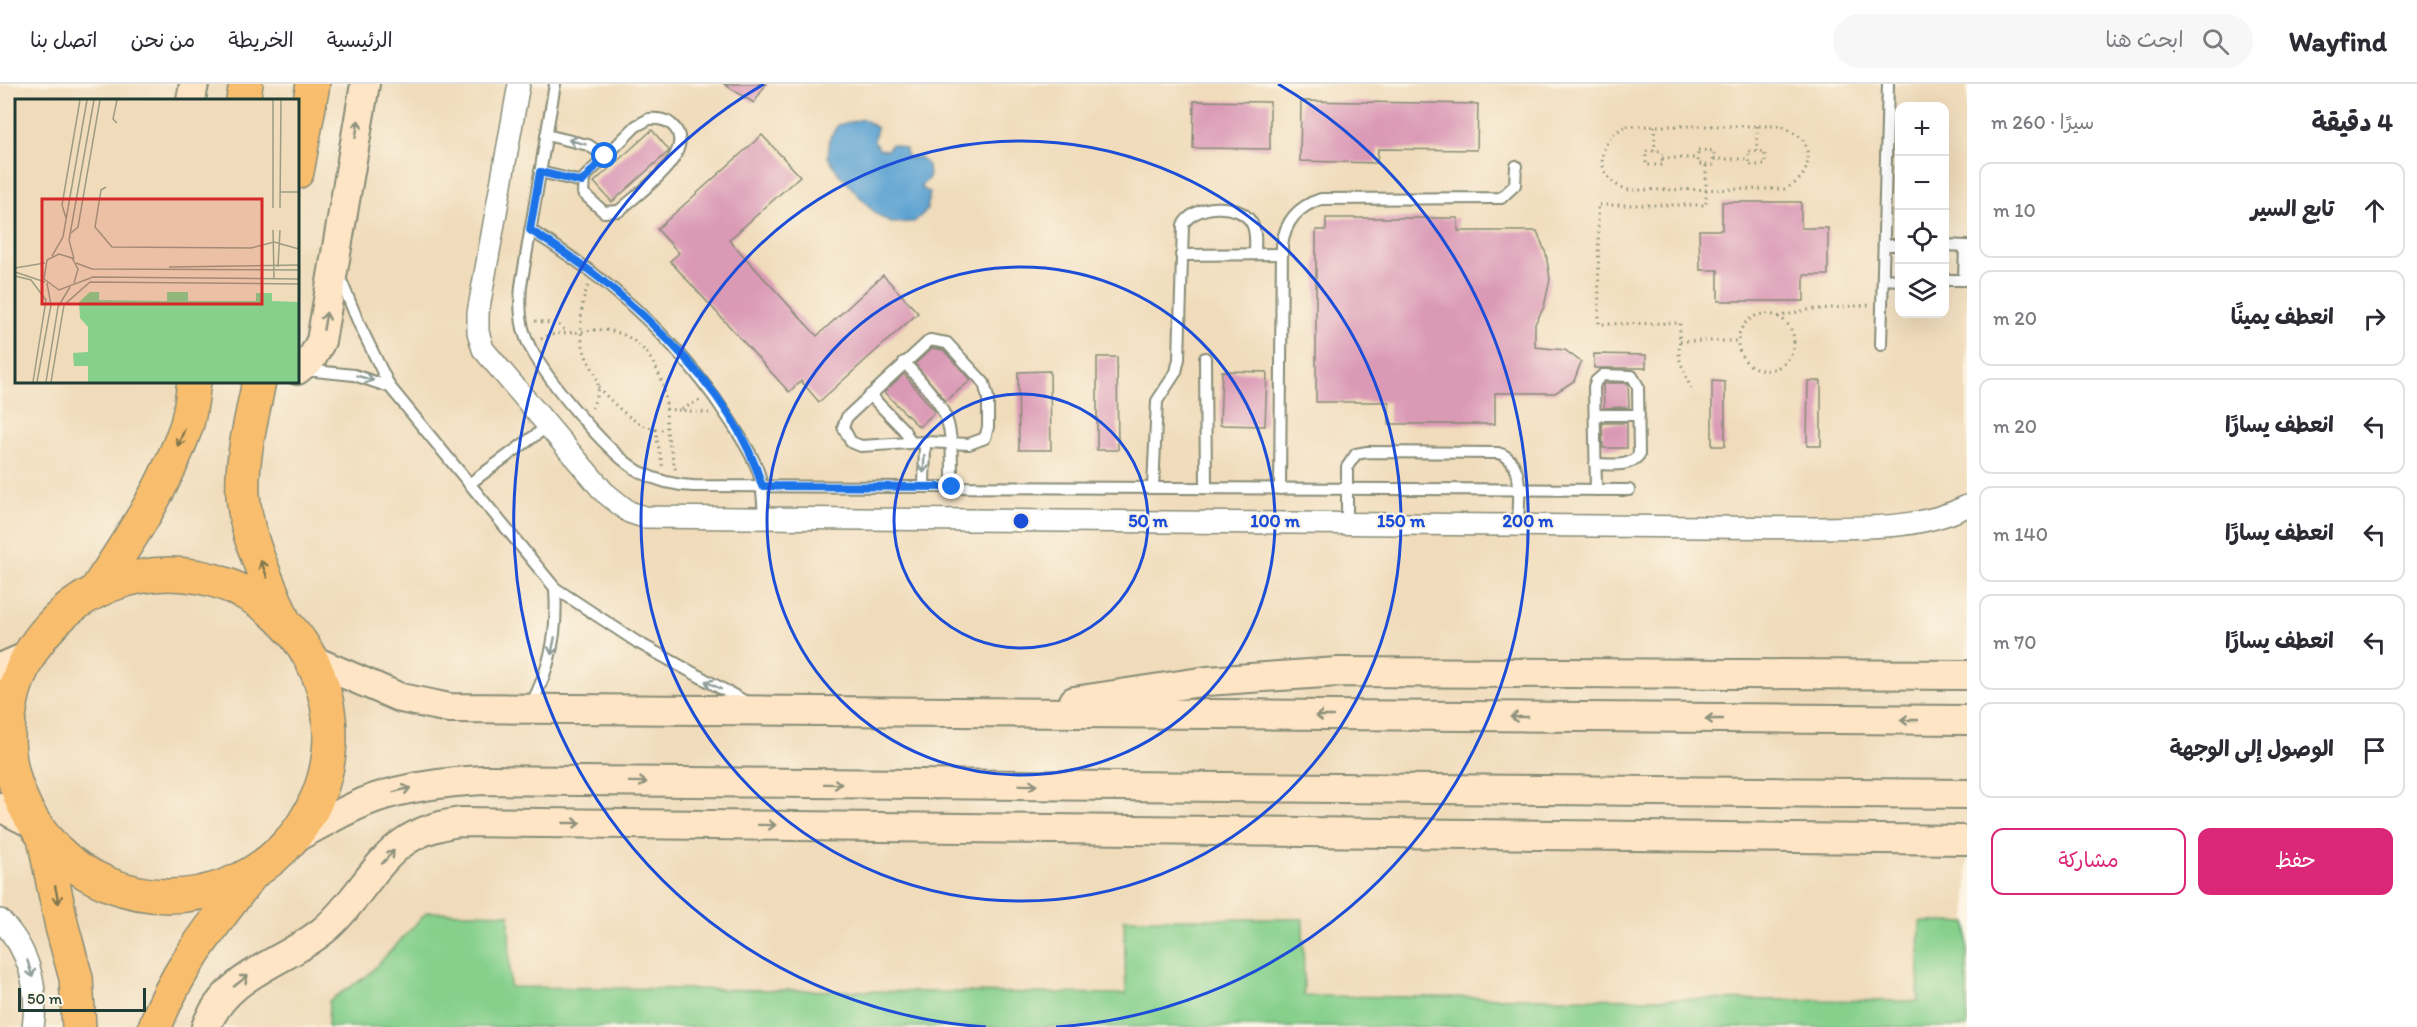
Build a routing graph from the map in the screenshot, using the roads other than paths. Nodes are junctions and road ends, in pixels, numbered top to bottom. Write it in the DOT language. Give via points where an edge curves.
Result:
graph roads {
  1 [pos="194,84"];
  2 [pos="246,84"];
  3 [pos="313,84"];
  4 [pos="365,84"];
  5 [pos="519,84"];
  6 [pos="555,84"];
  7 [pos="1888,84"];
  8 [pos="191,99"];
  9 [pos="243,99"];
  10 [pos="546,135"];
  11 [pos="605,156"];
  12 [pos="298,166"];
  13 [pos="1516,166"];
  14 [pos="540,172"];
  15 [pos="582,182"];
  16 [pos="530,230"];
  17 [pos="1884,245"];
  18 [pos="1895,245"];
  19 [pos="1949,245"];
  20 [pos="1966,246"];
  21 [pos="1255,254"];
  22 [pos="1282,254"];
  23 [pos="1181,255"];
  24 [pos="334,264"];
  25 [pos="1883,279"];
  26 [pos="1895,280"];
  27 [pos="1949,280"];
  28 [pos="1966,280"];
  29 [pos="1881,345"];
  30 [pos="1205,358"];
  31 [pos="904,362"];
  32 [pos="298,369"];
  33 [pos="298,370"];
  34 [pos="194,382"];
  35 [pos="262,382"];
  36 [pos="390,387"];
  37 [pos="870,395"];
  38 [pos="1595,415"];
  39 [pos="1639,415"];
  40 [pos="548,426"];
  41 [pos="910,442"];
  42 [pos="925,442"];
  43 [pos="952,443"];
  44 [pos="1595,464"];
  45 [pos="469,484"];
  46 [pos="762,486"];
  47 [pos="924,487"];
  48 [pos="952,487"];
  49 [pos="1153,488"];
  50 [pos="1206,489"];
  51 [pos="1280,489"];
  52 [pos="1347,489"];
  53 [pos="1518,490"];
  54 [pos="1596,490"];
  55 [pos="1629,490"];
  56 [pos="1967,506"];
  57 [pos="764,519"];
  58 [pos="1347,524"];
  59 [pos="1518,526"];
  60 [pos="555,588"];
  61 [pos="95,592"];
  62 [pos="285,624"];
  63 [pos="310,658"];
  64 [pos="14,662"];
  65 [pos="1967,675"];
  66 [pos="528,709"];
  67 [pos="765,711"];
  68 [pos="1015,714"];
  69 [pos="1967,720"];
  70 [pos="700,782"];
  71 [pos="1967,794"];
  72 [pos="0,807"];
  73 [pos="699,824"];
  74 [pos="38,831"];
  75 [pos="292,840"];
  76 [pos="1967,840"];
  77 [pos="254,872"];
  78 [pos="0,920"];
  79 [pos="33,1027"];
  80 [pos="79,1027"];
  81 [pos="155,1027"];
  82 [pos="206,1027"];
  1 -- 8 [label="main road"];
  2 -- 9 [label="main road"];
  3 -- 12 [label="main road"];
  24 -- 4 [label="main road, one-way"];
  5 -- 40 [label="street" via="478,313 478,332 483,349"];
  6 -- 10 [label="lane"];
  7 -- 17 [label="lane"];
  11 -- 10 [label="lane, one-way" via="588,145"];
  10 -- 14 [label="lane"];
  11 -- 15 [label="lane"];
  11 -- 15 [label="lane" via="636,126 649,119 670,123 678,134 680,148 673,161 619,211 607,214 600,210 583,193"];
  13 -- 22 [label="lane" via="1512,190 1495,199 1331,198 1313,202 1291,219 1283,236"];
  14 -- 15 [label="lane"];
  14 -- 16 [label="lane"];
  16 -- 46 [label="lane" via="595,273 658,330 726,415 752,457"];
  16 -- 46 [label="lane" via="521,286 522,320 531,348 586,420 629,465 666,482"];
  17 -- 18 [label="lane"];
  17 -- 25 [label="lane"];
  19 -- 20 [label="lane"];
  20 -- 28 [label="lane"];
  21 -- 22 [label="lane"];
  21 -- 23 [label="lane"];
  21 -- 23 [label="lane" via="1254,227 1245,214 1231,209 1204,209 1191,214 1182,225"];
  22 -- 51 [label="lane"];
  23 -- 49 [label="lane" via="1179,359 1176,372 1157,401"];
  32 -- 24 [label="main road, one-way" via="312,358 321,341"];
  24 -- 36 [label="lane"];
  25 -- 26 [label="lane"];
  25 -- 29 [label="lane"];
  27 -- 28 [label="lane"];
  30 -- 50 [label="lane"];
  31 -- 37 [label="lane"];
  31 -- 43 [label="lane" via="941,405 949,419"];
  31 -- 43 [label="lane" via="925,342 942,340 984,383 988,398 987,433 975,444"];
  33 -- 36 [label="lane, one-way" via="354,375"];
  34 -- 61 [label="main road, one-way" via="186,425 164,480 147,514"];
  62 -- 35 [label="main road, one-way" via="250,533 244,504 243,475"];
  36 -- 45 [label="lane"];
  37 -- 41 [label="lane" via="904,430"];
  37 -- 41 [label="lane" via="847,417 843,427 847,438 861,446"];
  38 -- 39 [label="lane"];
  38 -- 39 [label="lane" via="1598,378 1630,375 1637,380"];
  38 -- 44 [label="lane"];
  39 -- 44 [label="lane" via="1637,458 1626,464"];
  40 -- 45 [label="lane"];
  40 -- 57 [label="street" via="604,492 629,512 660,518"];
  41 -- 42 [label="lane"];
  42 -- 43 [label="lane"];
  42 -- 47 [label="lane, one-way"];
  43 -- 48 [label="lane"];
  44 -- 54 [label="lane"];
  45 -- 60 [label="lane"];
  46 -- 47 [label="lane"];
  46 -- 57 [label="lane"];
  47 -- 48 [label="lane"];
  48 -- 49 [label="lane"];
  49 -- 50 [label="lane"];
  50 -- 51 [label="lane"];
  51 -- 52 [label="lane"];
  52 -- 53 [label="lane"];
  52 -- 53 [label="lane" via="1349,462 1362,453 1498,453 1513,462 1518,472"];
  52 -- 58 [label="lane"];
  53 -- 54 [label="lane"];
  53 -- 59 [label="lane"];
  54 -- 55 [label="lane"];
  56 -- 59 [label="street" via="1933,519 1872,527"];
  57 -- 58 [label="street"];
  58 -- 59 [label="street"];
  60 -- 66 [label="lane, one-way" via="556,624 550,660"];
  67 -- 60 [label="lane, one-way" via="679,666"];
  61 -- 62 [label="main road" via="154,575 204,579 250,597"];
  61 -- 64 [label="main road" via="69,609"];
  62 -- 63 [label="main road"];
  63 -- 66 [label="main road" via="417,703 449,708"];
  63 -- 75 [label="main road" via="328,708 330,738 318,798"];
  64 -- 74 [label="main road" via="7,741 13,778"];
  65 -- 68 [label="main road" via="1338,672 1143,689"];
  66 -- 67 [label="main road"];
  67 -- 68 [label="main road"];
  69 -- 68 [label="main road, one-way"];
  70 -- 71 [label="main road, one-way"];
  70 -- 73 [label="main road"];
  75 -- 70 [label="main road, one-way" via="372,799 427,785 484,780"];
  72 -- 74 [label="main road"];
  73 -- 76 [label="main road, one-way"];
  82 -- 73 [label="main road, one-way" via="234,986 323,931 359,895 393,850 419,833 460,822"];
  74 -- 77 [label="main road" via="82,871 106,884 139,893 183,895 209,891"];
  74 -- 80 [label="main road, one-way" via="76,978"];
  75 -- 77 [label="main road"];
  77 -- 81 [label="main road" via="190,955"];
  78 -- 79 [label="street, one-way" via="21,947 31,972 35,999"];
}
